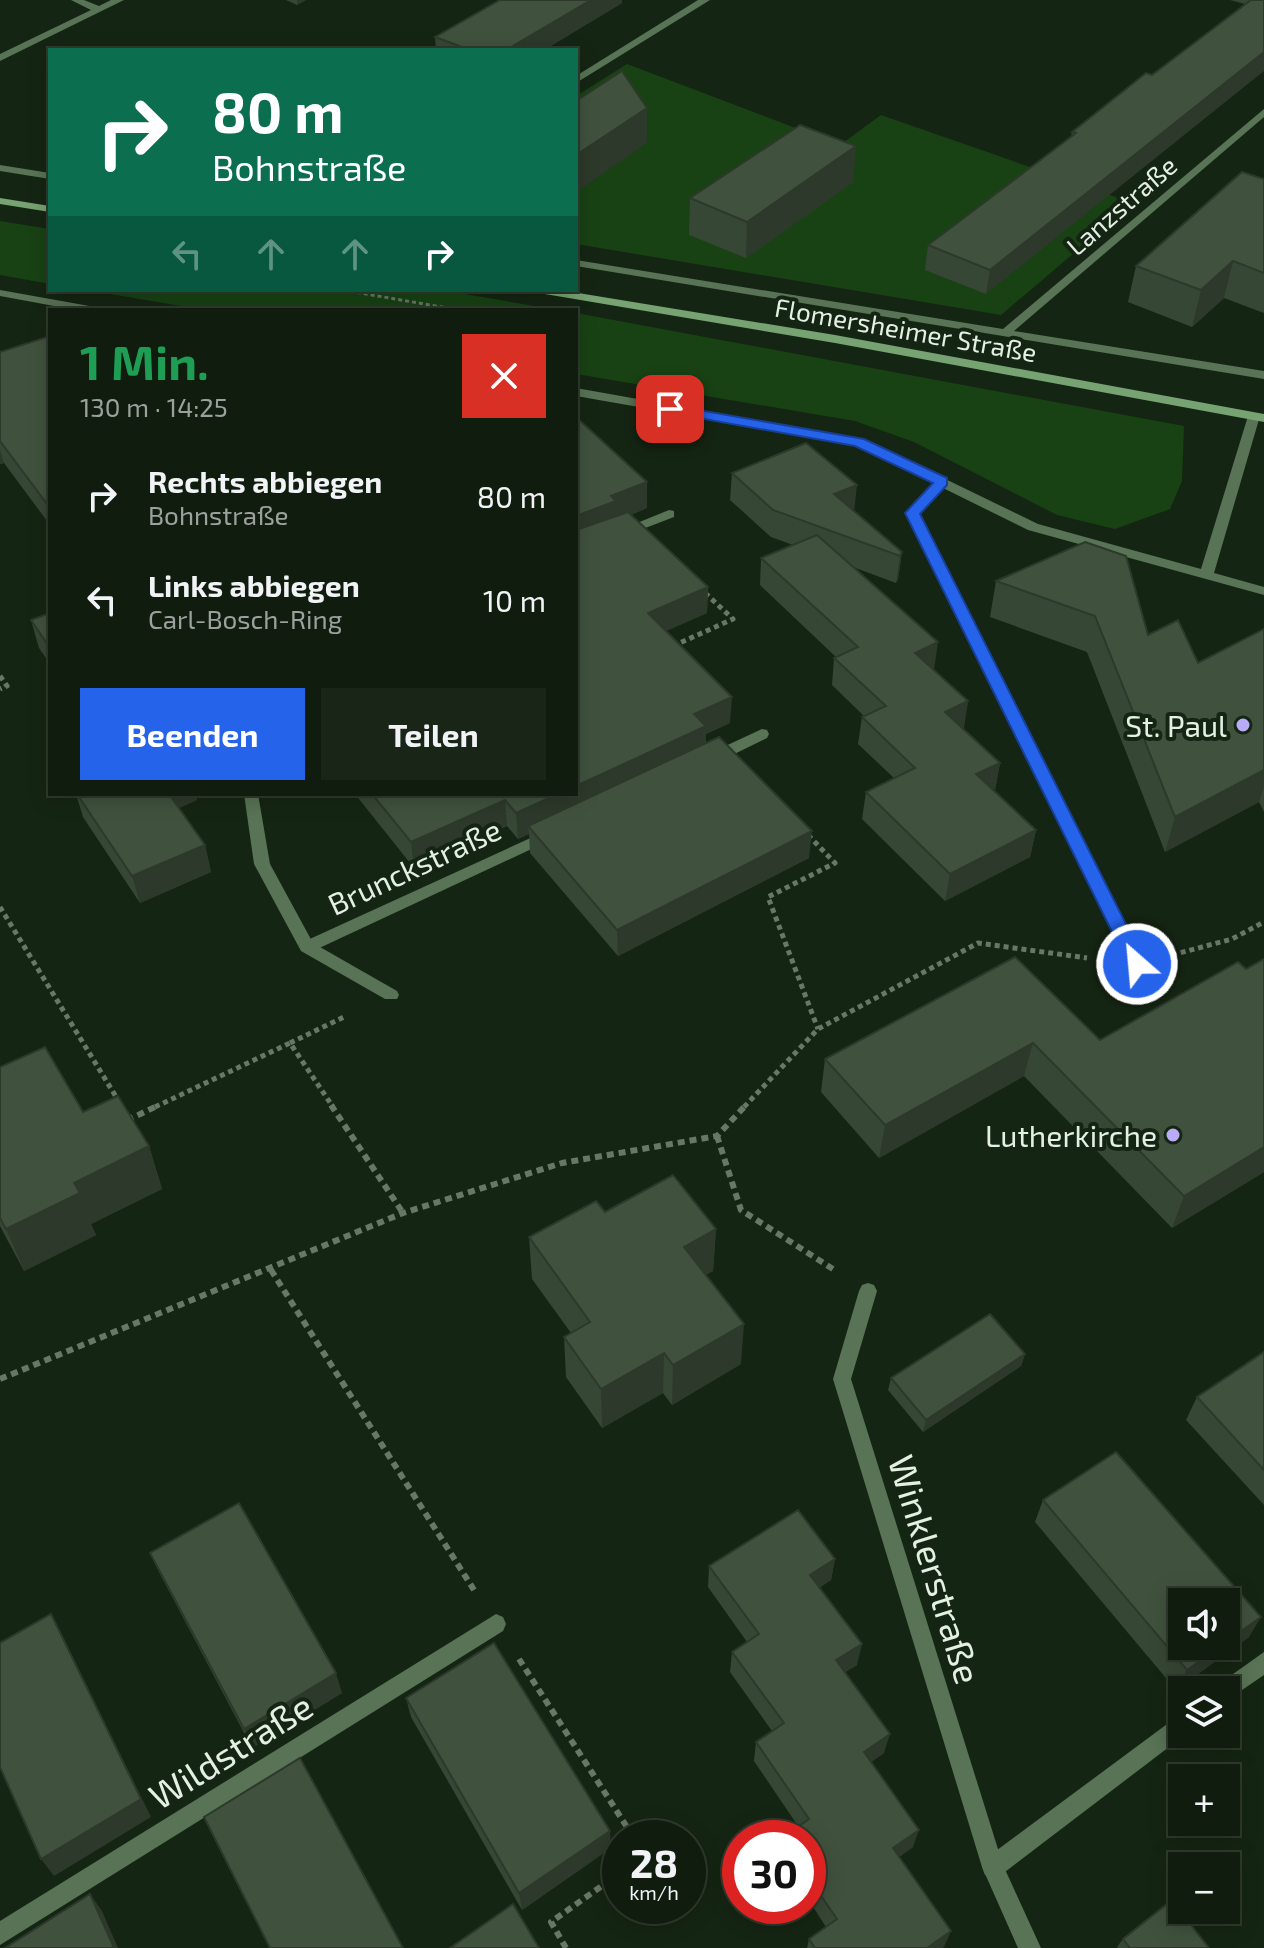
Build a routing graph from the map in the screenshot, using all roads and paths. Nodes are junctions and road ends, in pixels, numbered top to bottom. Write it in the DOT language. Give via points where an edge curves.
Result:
graph roads {
  1 [pos="76,0"];
  2 [pos="119,0"];
  3 [pos="705,0"];
  4 [pos="99,10"];
  5 [pos="0,58"];
  6 [pos="578,79"];
  7 [pos="1264,112"];
  8 [pos="0,168"];
  9 [pos="48,176"];
  10 [pos="0,201"];
  11 [pos="48,209"];
  12 [pos="578,263"];
  13 [pos="355,292"];
  14 [pos="551,292"];
  15 [pos="0,293"];
  16 [pos="84,308"];
  17 [pos="447,308"];
  18 [pos="1006,332"];
  19 [pos="1264,375"];
  20 [pos="578,392"];
  21 [pos="1259,417"];
  22 [pos="942,481"];
  23 [pos="669,514"];
  24 [pos="612,537"];
  25 [pos="1207,573"];
  26 [pos="700,588"];
  27 [pos="1264,591"];
  28 [pos="684,657"];
  29 [pos="0,676"];
  30 [pos="0,689"];
  31 [pos="762,734"];
  32 [pos="697,765"];
  33 [pos="251,796"];
  34 [pos="567,826"];
  35 [pos="802,830"];
  36 [pos="0,907"];
  37 [pos="1264,922"];
  38 [pos="307,947"];
  39 [pos="1137,964"];
  40 [pos="391,995"];
  41 [pos="818,1029"];
  42 [pos="290,1043"];
  43 [pos="717,1136"];
  44 [pos="403,1213"];
  45 [pos="271,1270"];
  46 [pos="868,1291"];
  47 [pos="0,1379"];
  48 [pos="496,1624"];
  49 [pos="1264,1662"];
  50 [pos="1240,1680"];
  51 [pos="1168,1735"];
  52 [pos="622,1820"];
  53 [pos="993,1867"];
  54 [pos="602,1886"];
  55 [pos="0,1934"];
  56 [pos="566,1948"];
  57 [pos="1030,1948"];
  1 -- 4 [label="street"];
  2 -- 4 [label="street"];
  3 -- 6 [label="street"];
  4 -- 5 [label="street"];
  7 -- 18 [label="street, Lanzstraße"];
  8 -- 9 [label="street"];
  10 -- 11 [label="main road"];
  12 -- 18 [label="street, Flomersheimer Straße"];
  13 -- 17 [label="path"];
  14 -- 21 [label="main road, Flomersheimer Straße"];
  15 -- 16 [label="street"];
  18 -- 19 [label="street, Flomersheimer Straße"];
  20 -- 22 [label="street" via="859,442"];
  21 -- 25 [label="street"];
  22 -- 25 [label="street" via="1033,527"];
  22 -- 39 [label="street" via="913,513"];
  23 -- 24 [label="street"];
  25 -- 27 [label="street"];
  26 -- 28 [label="path" via="733,619 673,646"];
  29 -- 30 [label="path" via="7,686"];
  31 -- 32 [label="street"];
  33 -- 38 [label="street, Brunckstraße" via="262,864"];
  34 -- 38 [label="street, Brunckstraße"];
  35 -- 41 [label="path" via="835,863 768,897"];
  36 -- 42 [label="path" via="130,1119"];
  37 -- 39 [label="path" via="1232,939"];
  38 -- 40 [label="street, Brunckstraße"];
  39 -- 41 [label="path" via="978,943"];
  40 -- 42 [label="path"];
  41 -- 43 [label="path"];
  42 -- 44 [label="path"];
  43 -- 44 [label="path" via="562,1163"];
  43 -- 46 [label="path" via="741,1210"];
  44 -- 45 [label="path"];
  45 -- 47 [label="path"];
  45 -- 48 [label="path"];
  46 -- 53 [label="street, Winklerstraße" via="842,1379"];
  48 -- 52 [label="path"];
  48 -- 55 [label="street, Wildstraße"];
  49 -- 50 [label="street"];
  51 -- 53 [label="street"];
  53 -- 57 [label="street, Winklerstraße"];
  54 -- 56 [label="path" via="551,1922"];
}
